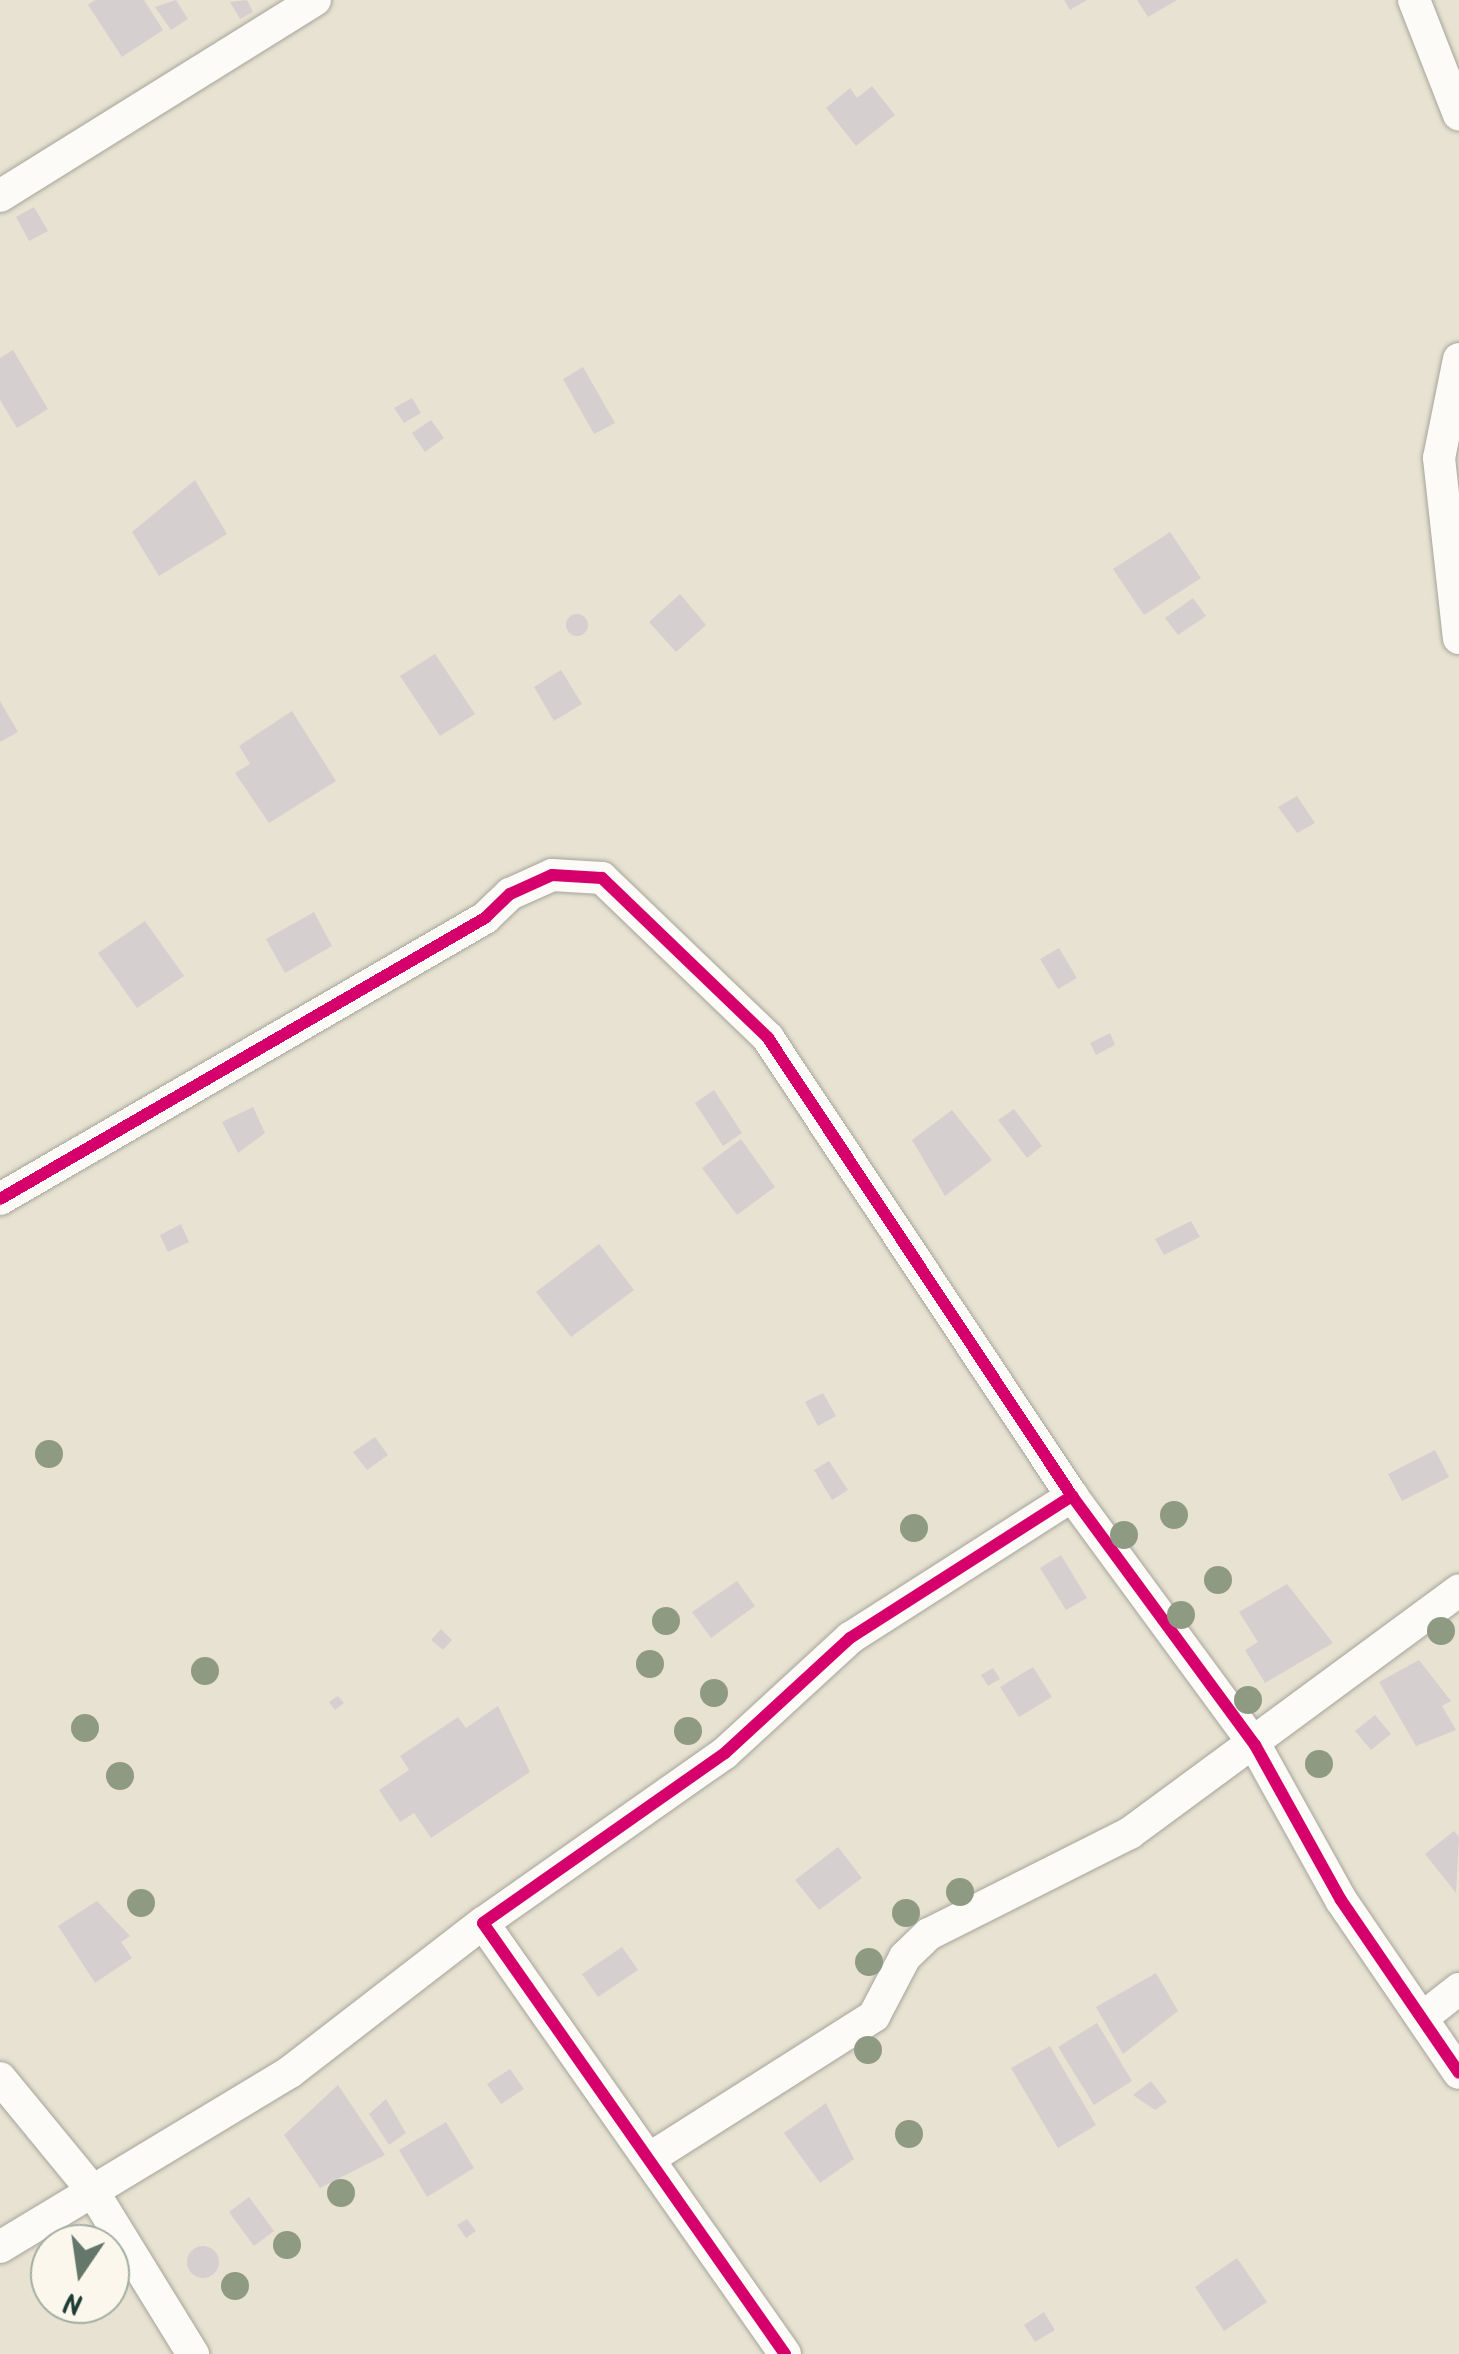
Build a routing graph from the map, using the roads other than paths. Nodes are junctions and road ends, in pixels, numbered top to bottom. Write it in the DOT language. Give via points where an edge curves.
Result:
graph roads {
  1 [pos="316,0"];
  2 [pos="1414,0"];
  3 [pos="1459,115"];
  4 [pos="0,196"];
  5 [pos="1459,359"];
  6 [pos="1459,638"];
  7 [pos="0,1199"];
  8 [pos="1072,1496"];
  9 [pos="1459,1590"];
  10 [pos="1256,1745"];
  11 [pos="483,1923"];
  12 [pos="1459,1989"];
  13 [pos="1422,2018"];
  14 [pos="1459,2073"];
  15 [pos="0,2078"];
  16 [pos="652,2157"];
  17 [pos="92,2190"];
  18 [pos="0,2247"];
  19 [pos="193,2354"];
  20 [pos="785,2354"];
  1 -- 4 [label="street"];
  2 -- 3 [label="street"];
  5 -- 6 [label="street" via="1439,458"];
  7 -- 8 [label="street" via="485,918 510,894 552,875 602,878 768,1038"];
  8 -- 10 [label="street"];
  8 -- 11 [label="street" via="850,1638 725,1753"];
  9 -- 10 [label="street"];
  10 -- 13 [label="street" via="1341,1900"];
  10 -- 16 [label="street" via="1130,1834 929,1934 905,1957 874,2016"];
  11 -- 16 [label="street"];
  11 -- 17 [label="street" via="290,2072"];
  12 -- 13 [label="street"];
  13 -- 14 [label="street"];
  15 -- 17 [label="street"];
  16 -- 20 [label="street"];
  17 -- 18 [label="street"];
  17 -- 19 [label="street"];
}
